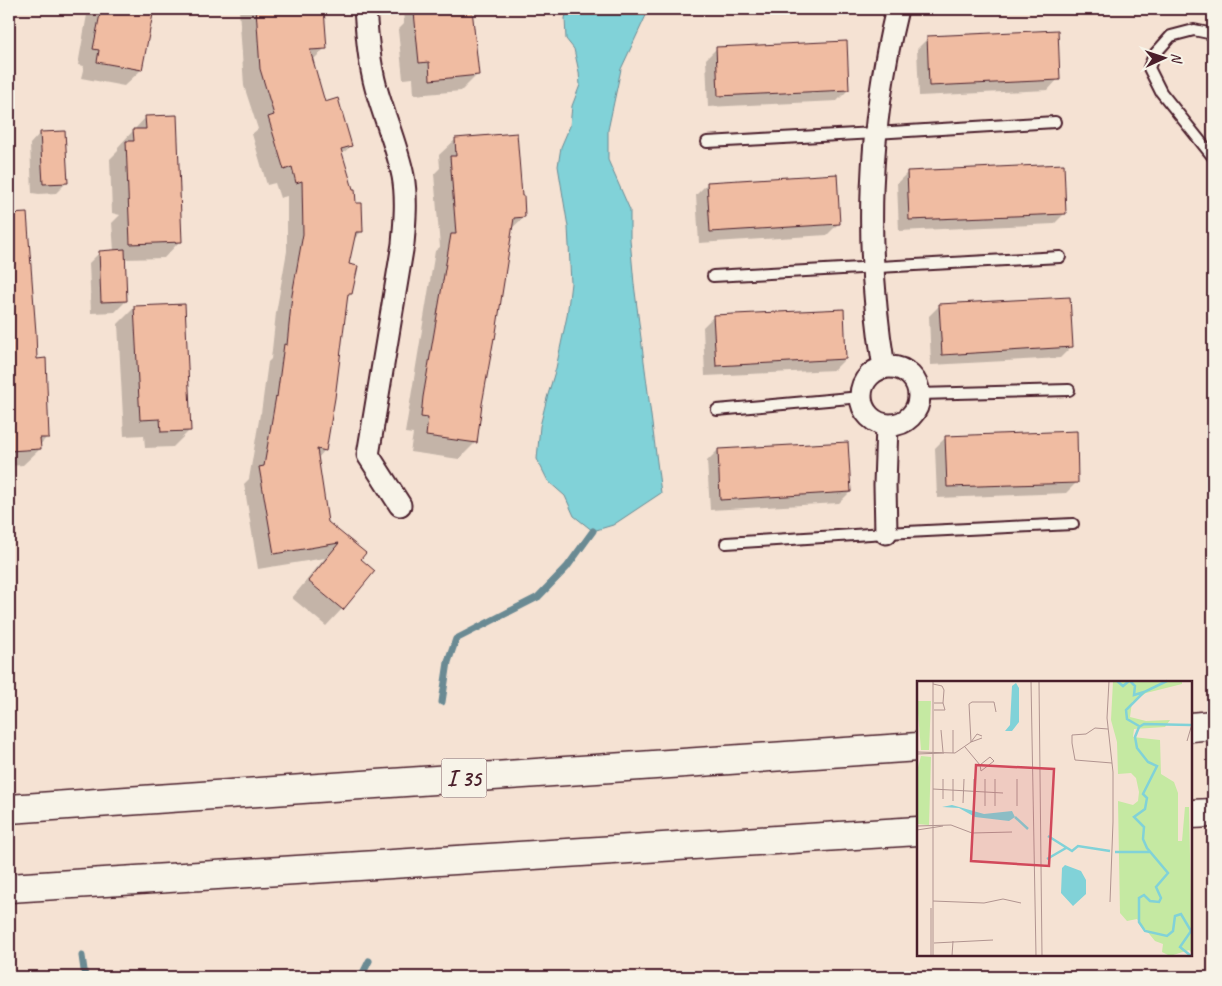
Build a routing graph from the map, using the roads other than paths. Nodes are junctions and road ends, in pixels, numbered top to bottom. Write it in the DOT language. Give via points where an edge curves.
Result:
graph roads {
  1 [pos="365,9"];
  2 [pos="897,9"];
  3 [pos="1213,34"];
  4 [pos="1055,122"];
  5 [pos="875,133"];
  6 [pos="707,142"];
  7 [pos="1213,157"];
  8 [pos="1060,257"];
  9 [pos="872,268"];
  10 [pos="713,276"];
  11 [pos="884,368"];
  12 [pos="1069,390"];
  13 [pos="919,394"];
  14 [pos="861,397"];
  15 [pos="717,410"];
  16 [pos="887,425"];
  17 [pos="400,505"];
  18 [pos="1073,524"];
  19 [pos="886,533"];
  20 [pos="726,543"];
  21 [pos="1213,725"];
  22 [pos="1192,726"];
  23 [pos="917,747"];
  24 [pos="9,809"];
  25 [pos="1213,813"];
  26 [pos="1192,814"];
  27 [pos="917,831"];
  28 [pos="9,888"];
  1 -- 17 [label="street" via="374,78 403,176 406,210 368,455"];
  2 -- 5 [label="street"];
  3 -- 7 [label="lane" via="1194,30 1171,36 1154,56 1149,68 1161,92"];
  4 -- 5 [label="lane"];
  5 -- 6 [label="lane"];
  5 -- 9 [label="street" via="871,195"];
  8 -- 9 [label="lane"];
  9 -- 10 [label="lane"];
  9 -- 11 [label="street"];
  11 -- 13 [label="street" via="898,368 907,373 914,380"];
  11 -- 14 [label="street" via="866,380"];
  12 -- 13 [label="lane"];
  13 -- 16 [label="street" via="918,404 910,417"];
  14 -- 15 [label="lane"];
  14 -- 16 [label="street" via="867,414"];
  16 -- 19 [label="street"];
  18 -- 19 [label="lane"];
  19 -- 20 [label="lane"];
  21 -- 22 [label="highway"];
  23 -- 24 [label="highway, I 35"];
  25 -- 26 [label="highway"];
  27 -- 28 [label="highway"];
}
